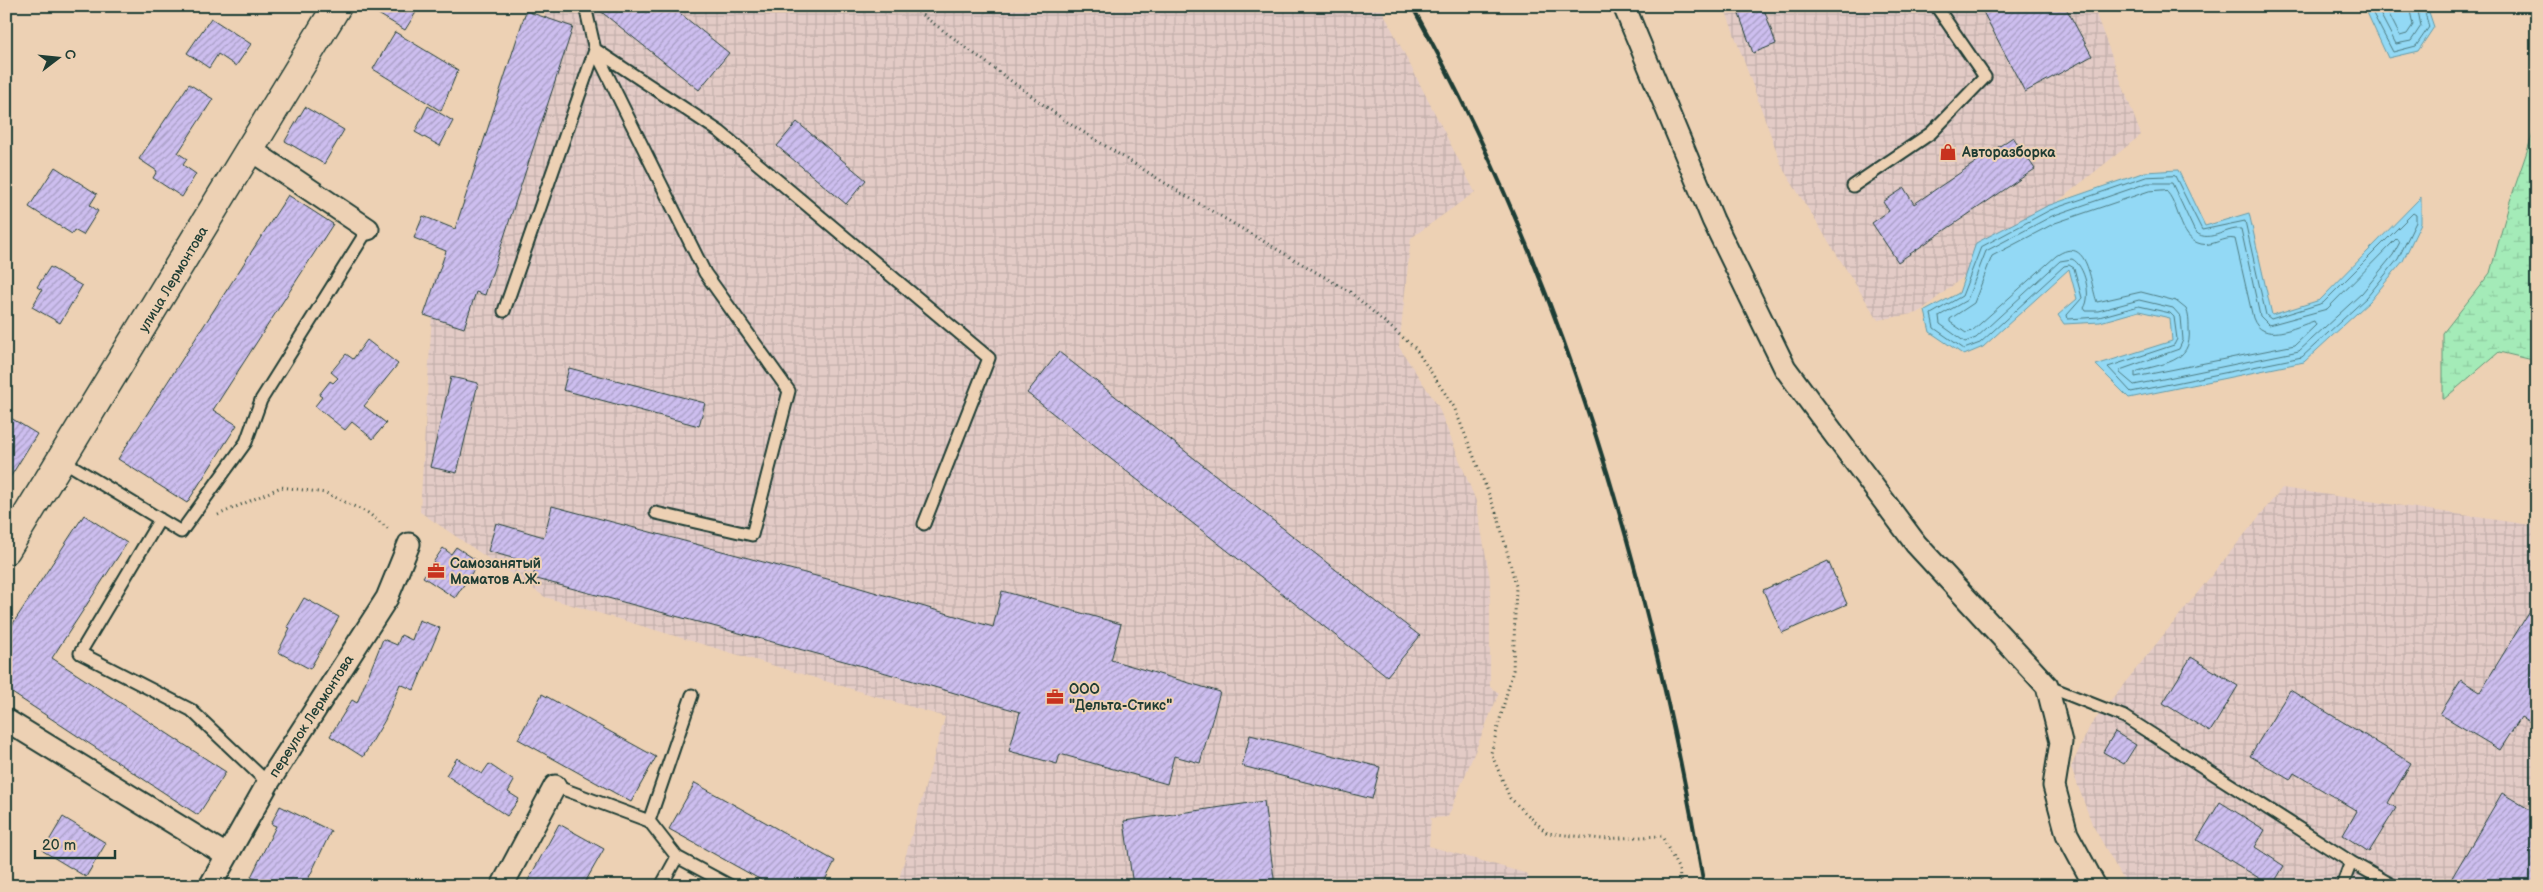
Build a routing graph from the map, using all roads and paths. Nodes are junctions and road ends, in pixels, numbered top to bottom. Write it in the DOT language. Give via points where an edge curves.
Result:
graph roads {
  1 [pos="337,6"];
  2 [pos="586,6"];
  3 [pos="910,6"];
  4 [pos="1624,6"];
  5 [pos="1936,6"];
  6 [pos="596,50"];
  7 [pos="251,150"];
  8 [pos="1853,186"];
  9 [pos="368,229"];
  10 [pos="504,311"];
  11 [pos="62,460"];
  12 [pos="656,513"];
  13 [pos="160,520"];
  14 [pos="924,524"];
  15 [pos="181,532"];
  16 [pos="409,544"];
  17 [pos="6,550"];
  18 [pos="2047,686"];
  19 [pos="692,695"];
  20 [pos="6,720"];
  21 [pos="268,783"];
  22 [pos="555,786"];
  23 [pos="649,821"];
  24 [pos="226,855"];
  25 [pos="677,857"];
  26 [pos="2351,862"];
  27 [pos="210,886"];
  28 [pos="502,886"];
  29 [pos="660,886"];
  30 [pos="731,886"];
  31 [pos="1681,886"];
  32 [pos="2095,886"];
  33 [pos="2342,886"];
  34 [pos="2394,886"];
  1 -- 7 [label="street, улица Лермонтова"];
  2 -- 6 [label="lane"];
  3 -- 31 [label="path" via="1064,120 1350,292 1415,348 1454,407 1498,517 1516,586 1513,670 1491,753 1510,798 1547,833 1602,839 1662,836 1679,870"];
  4 -- 18 [label="street" via="1713,220 1785,368 1916,544"];
  5 -- 8 [label="lane" via="1985,77 1932,133"];
  6 -- 10 [label="lane"];
  6 -- 12 [label="lane" via="705,273 789,391 752,535"];
  6 -- 14 [label="lane" via="720,132 989,358"];
  7 -- 9 [label="street"];
  7 -- 11 [label="street, улица Лермонтова"];
  9 -- 15 [label="lane" via="261,400 246,442"];
  11 -- 13 [label="lane"];
  11 -- 17 [label="street, улица Лермонтова"];
  13 -- 15 [label="lane"];
  13 -- 21 [label="lane" via="80,653 191,710"];
  15 -- 16 [label="path" via="281,487 326,493 368,513"];
  16 -- 21 [label="street, переулок Лермонтова" via="387,598"];
  18 -- 26 [label="lane" via="2125,717"];
  18 -- 32 [label="street" via="2060,742 2054,786 2066,834"];
  19 -- 23 [label="lane"];
  20 -- 24 [label="street"];
  21 -- 24 [label="street, переулок Лермонтова"];
  22 -- 23 [label="lane"];
  22 -- 28 [label="street"];
  23 -- 25 [label="lane"];
  24 -- 27 [label="street, переулок Лермонтова"];
  25 -- 29 [label="lane"];
  25 -- 30 [label="lane"];
  26 -- 33 [label="lane"];
  26 -- 34 [label="lane"];
}
